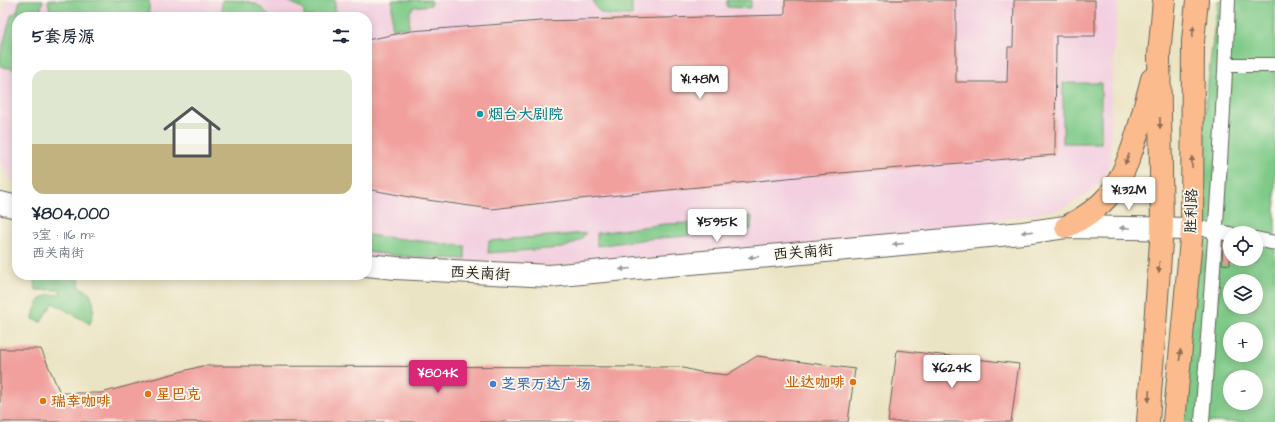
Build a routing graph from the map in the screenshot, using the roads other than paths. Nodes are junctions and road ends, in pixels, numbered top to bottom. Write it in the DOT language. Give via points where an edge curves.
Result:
graph roads {
  1 [pos="1164,0"];
  2 [pos="1196,0"];
  3 [pos="1228,0"];
  4 [pos="1159,55"];
  5 [pos="1226,65"];
  6 [pos="1275,65"];
  7 [pos="0,203"];
  8 [pos="12,206"];
  9 [pos="1066,228"];
  10 [pos="1162,228"];
  11 [pos="1192,229"];
  12 [pos="1216,231"];
  13 [pos="1223,232"];
  14 [pos="1263,240"];
  15 [pos="1275,243"];
  16 [pos="372,266"];
  17 [pos="1148,422"];
  18 [pos="1174,422"];
  19 [pos="1202,422"];
  1 -- 4 [label="main road, 胜利路"];
  11 -- 2 [label="main road, 胜利路, one-way" via="1193,40"];
  3 -- 5 [label="street"];
  4 -- 9 [label="main road, one-way" via="1122,174 1099,206"];
  4 -- 10 [label="main road, 胜利路, one-way"];
  5 -- 6 [label="street"];
  5 -- 12 [label="street"];
  7 -- 8 [label="street"];
  10 -- 9 [label="street, 西关南街, one-way"];
  9 -- 16 [label="street, 西关南街, one-way" via="549,276"];
  10 -- 11 [label="street, 西关南街"];
  10 -- 17 [label="main road, 胜利路, one-way"];
  11 -- 12 [label="street"];
  18 -- 11 [label="main road, 胜利路, one-way"];
  12 -- 13 [label="street"];
  12 -- 19 [label="street"];
  14 -- 15 [label="street"];
}
